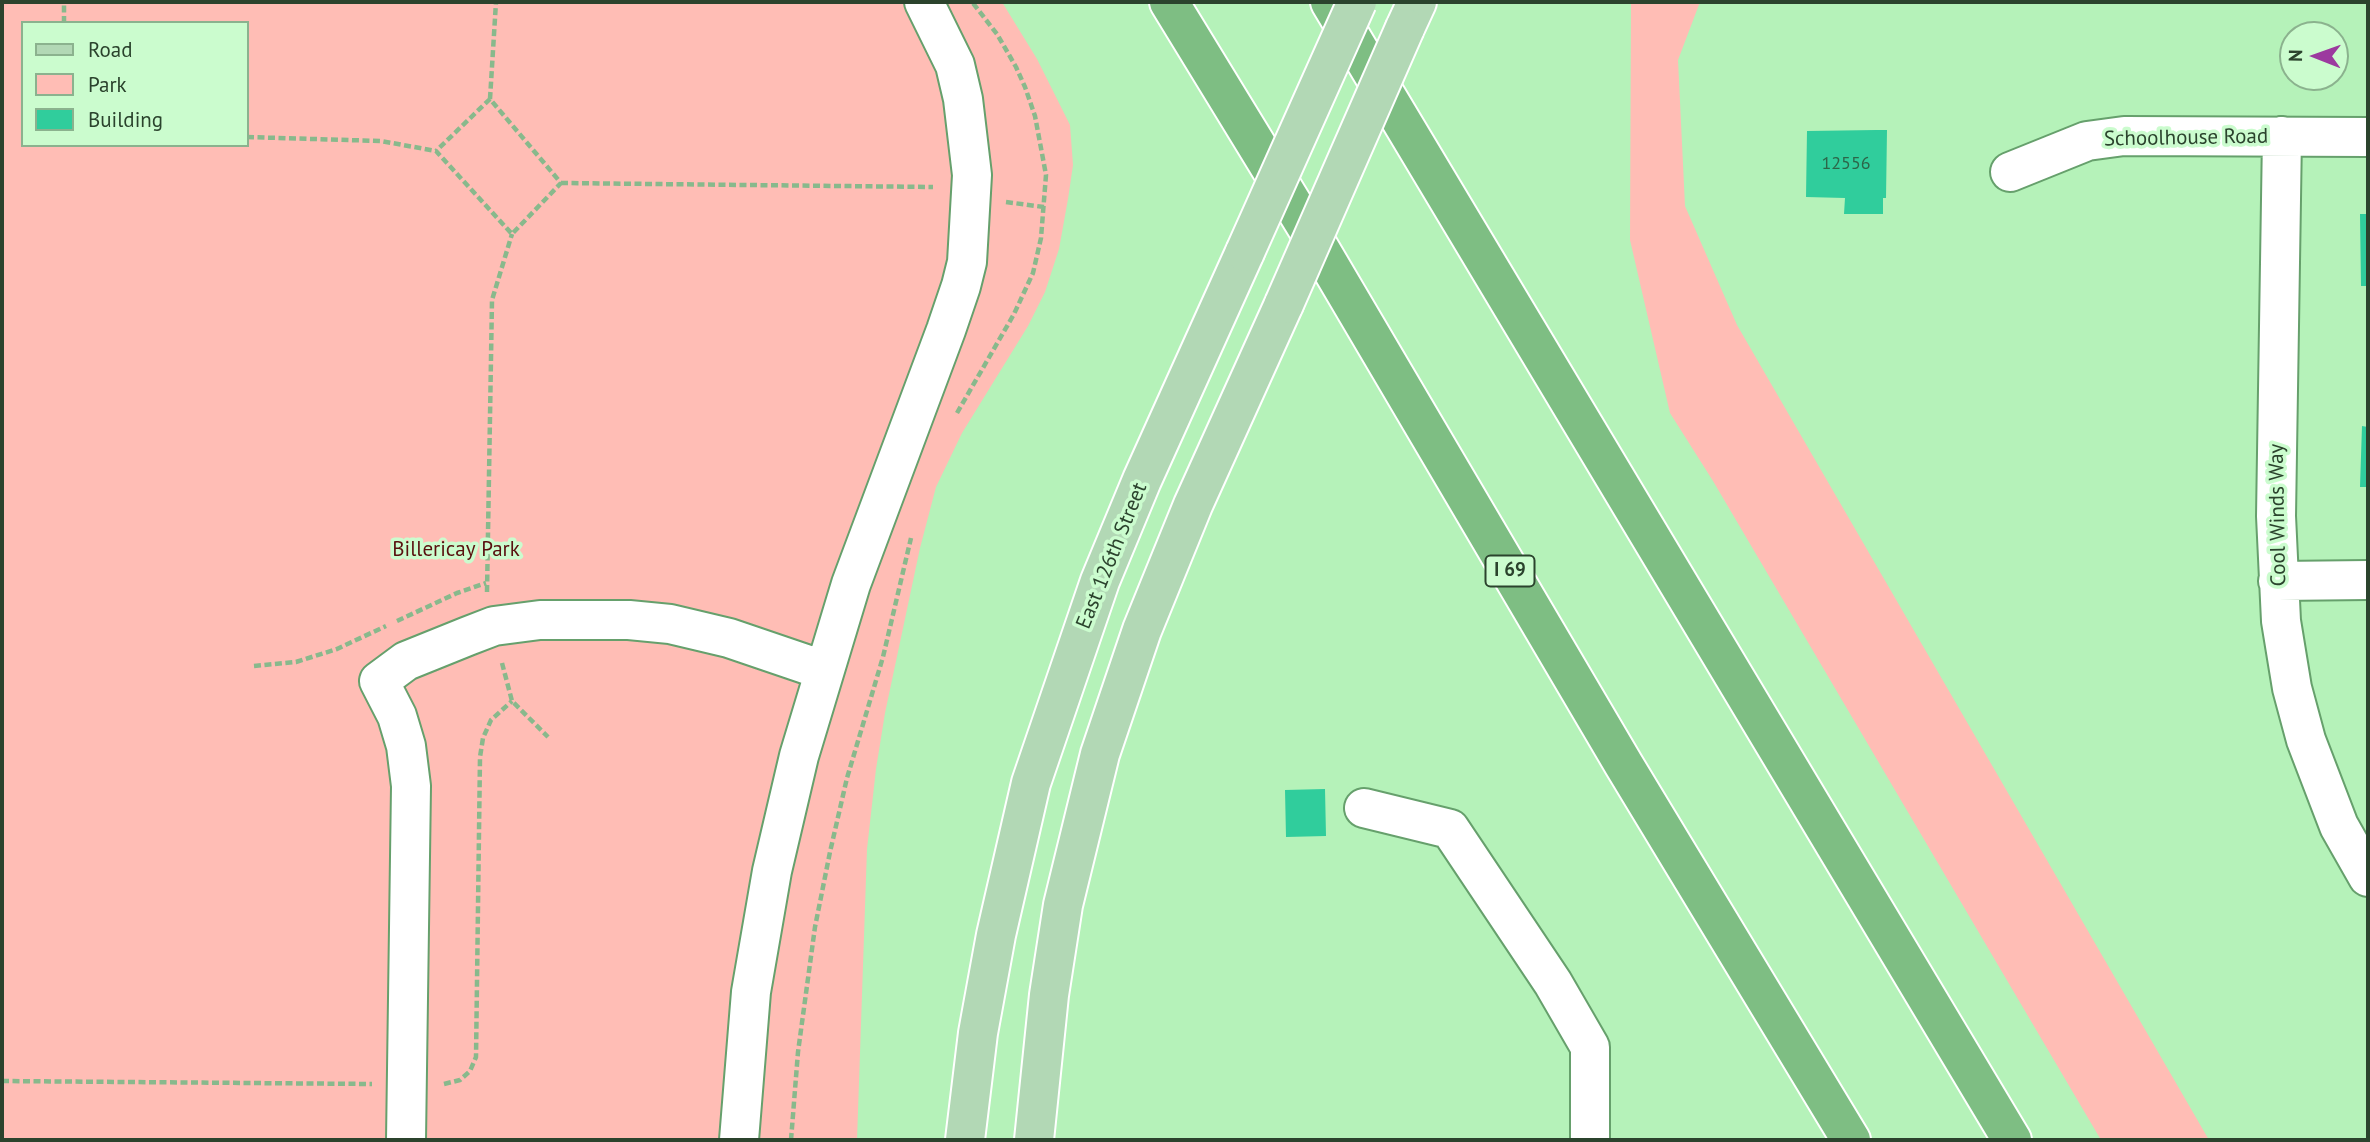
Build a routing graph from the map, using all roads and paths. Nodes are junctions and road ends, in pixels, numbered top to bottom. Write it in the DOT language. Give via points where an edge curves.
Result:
graph roads {
  1 [pos="64,2"];
  2 [pos="496,2"];
  3 [pos="924,2"];
  4 [pos="972,2"];
  5 [pos="1169,2"];
  6 [pos="1330,2"];
  7 [pos="1357,2"];
  8 [pos="1411,15"];
  9 [pos="64,21"];
  10 [pos="490,99"];
  11 [pos="2282,136"];
  12 [pos="248,137"];
  13 [pos="2368,137"];
  14 [pos="436,151"];
  15 [pos="2010,172"];
  16 [pos="561,183"];
  17 [pos="972,194"];
  18 [pos="1044,207"];
  19 [pos="512,234"];
  20 [pos="951,423"];
  21 [pos="914,526"];
  22 [pos="2278,580"];
  23 [pos="2368,580"];
  24 [pos="486,583"];
  25 [pos="487,596"];
  26 [pos="501,656"];
  27 [pos="254,666"];
  28 [pos="823,670"];
  29 [pos="512,701"];
  30 [pos="548,737"];
  31 [pos="1364,808"];
  32 [pos="2368,877"];
  33 [pos="2,1081"];
  34 [pos="407,1084"];
  35 [pos="406,1140"];
  36 [pos="739,1140"];
  37 [pos="791,1140"];
  38 [pos="965,1140"];
  39 [pos="1034,1140"];
  40 [pos="1590,1140"];
  41 [pos="1851,1140"];
  42 [pos="2012,1140"];
  1 -- 9 [label="path"];
  2 -- 10 [label="path"];
  3 -- 17 [label="street" via="955,65 969,140"];
  4 -- 18 [label="path" via="997,34 1025,87 1043,151"];
  5 -- 41 [label="highway, I 69"];
  6 -- 42 [label="highway"];
  7 -- 38 [label="main road, East 126th Street, bridge" via="1100,581 1035,771 1014,852 978,1033"];
  8 -- 39 [label="main road, bridge" via="1193,505 1142,630 1100,754 1063,905"];
  10 -- 14 [label="path"];
  10 -- 16 [label="path"];
  11 -- 13 [label="street, Schoolhouse Road"];
  11 -- 15 [label="street, Schoolhouse Road" via="2124,136 2087,141"];
  11 -- 22 [label="street, Cool Winds Way"];
  12 -- 14 [label="path" via="381,141"];
  14 -- 19 [label="path"];
  16 -- 17 [label="path" via="952,188"];
  16 -- 19 [label="path"];
  17 -- 18 [label="path"];
  17 -- 28 [label="street" via="961,285"];
  18 -- 20 [label="path" via="1041,238 1025,293"];
  19 -- 24 [label="path" via="492,300"];
  21 -- 37 [label="path" via="830,852 815,927"];
  22 -- 23 [label="street"];
  22 -- 32 [label="street, Cool Winds Way" via="2292,688 2306,740 2339,826"];
  24 -- 25 [label="path"];
  24 -- 27 [label="path" via="337,649 296,662"];
  26 -- 29 [label="path"];
  28 -- 34 [label="street" via="729,638 670,624 540,620 494,626 467,636 406,661 379,681 397,716 411,786"];
  28 -- 36 [label="street" via="772,871 751,992"];
  29 -- 30 [label="path"];
  29 -- 34 [label="path" via="491,720 480,757 476,1057 470,1072 460,1080"];
  31 -- 40 [label="street" via="1450,829 1590,1047"];
  33 -- 34 [label="path"];
  34 -- 35 [label="street"];
}
